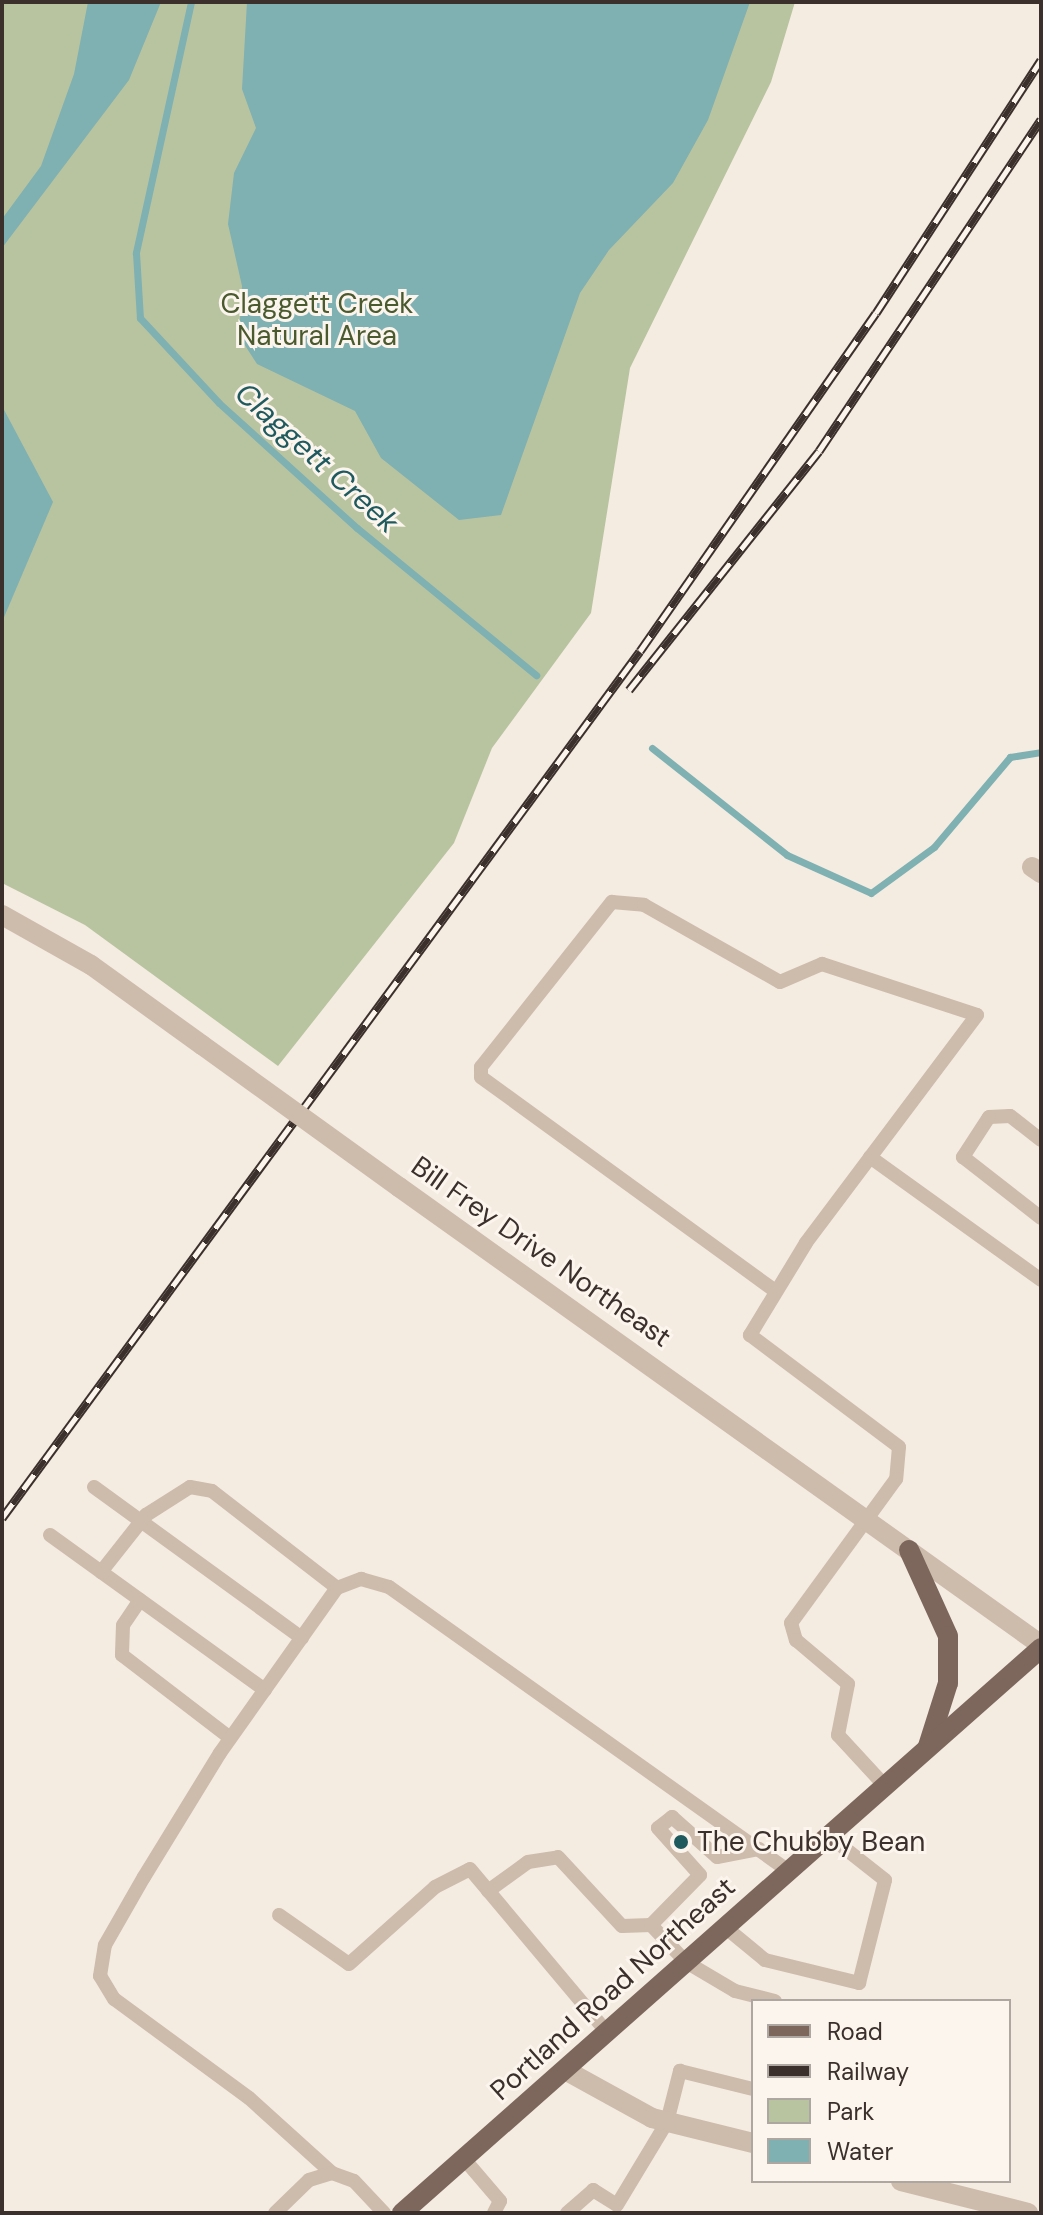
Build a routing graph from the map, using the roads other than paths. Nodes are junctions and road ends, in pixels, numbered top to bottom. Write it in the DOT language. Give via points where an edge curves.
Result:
graph roads {
  1 [pos="2,915"];
  2 [pos="1041,1140"];
  3 [pos="870,1157"];
  4 [pos="1041,1218"];
  5 [pos="1041,1280"];
  6 [pos="774,1290"];
  7 [pos="94,1487"];
  8 [pos="141,1521"];
  9 [pos="869,1521"];
  10 [pos="50,1535"];
  11 [pos="909,1550"];
  12 [pos="101,1572"];
  13 [pos="337,1588"];
  14 [pos="140,1600"];
  15 [pos="302,1638"];
  16 [pos="1041,1646"];
  17 [pos="265,1690"];
  18 [pos="230,1738"];
  19 [pos="927,1749"];
  20 [pos="885,1786"];
  21 [pos="829,1836"];
  22 [pos="759,1849"];
  23 [pos="789,1871"];
  24 [pos="488,1891"];
  25 [pos="279,1915"];
  26 [pos="651,1925"];
  27 [pos="725,1927"];
  28 [pos="686,1962"];
  29 [pos="767,1999"];
  30 [pos="607,2032"];
  31 [pos="565,2070"];
  32 [pos="751,2089"];
  33 [pos="667,2122"];
  34 [pos="751,2143"];
  35 [pos="465,2160"];
  36 [pos="332,2173"];
  37 [pos="909,2183"];
  38 [pos="275,2213"];
  39 [pos="384,2213"];
  40 [pos="402,2213"];
  41 [pos="494,2213"];
  42 [pos="567,2213"];
  43 [pos="1028,2213"];
  1 -- 9 [label="street, Bill Frey Drive Northeast, bridge" via="91,965"];
  2 -- 4 [label="lane" via="1010,1116 989,1117 963,1157"];
  3 -- 5 [label="lane"];
  3 -- 6 [label="lane"];
  3 -- 6 [label="lane" via="977,1015 822,964 780,982 644,905 612,902 481,1067 481,1077"];
  6 -- 9 [label="lane" via="750,1335 899,1447 896,1479"];
  7 -- 8 [label="lane"];
  8 -- 12 [label="lane"];
  8 -- 13 [label="lane" via="190,1487 212,1491"];
  8 -- 15 [label="lane"];
  9 -- 11 [label="street, Bill Frey Drive Northeast"];
  9 -- 20 [label="lane" via="798,1610 791,1632 848,1684 838,1735"];
  10 -- 12 [label="lane"];
  11 -- 16 [label="street, Bill Frey Drive Northeast"];
  11 -- 19 [label="main road" via="948,1636 948,1683"];
  12 -- 14 [label="lane"];
  13 -- 15 [label="lane"];
  13 -- 22 [label="lane" via="361,1579 389,1587"];
  14 -- 17 [label="lane"];
  14 -- 18 [label="lane" via="123,1625 122,1655"];
  15 -- 17 [label="lane"];
  16 -- 19 [label="main road, Portland Road Northeast"];
  17 -- 18 [label="lane"];
  18 -- 36 [label="lane" via="105,1945 100,1976 114,1999 249,2098"];
  19 -- 20 [label="main road, Portland Road Northeast"];
  20 -- 21 [label="main road, Portland Road Northeast"];
  21 -- 23 [label="main road, Portland Road Northeast"];
  21 -- 27 [label="lane" via="885,1880 859,1983 765,1960"];
  22 -- 23 [label="lane"];
  22 -- 26 [label="lane" via="717,1857 672,1817 658,1828 700,1875"];
  23 -- 27 [label="main road, Portland Road Northeast"];
  24 -- 25 [label="lane" via="470,1869 435,1887 349,1964"];
  24 -- 26 [label="lane" via="528,1862 558,1857 622,1926"];
  24 -- 30 [label="lane"];
  26 -- 28 [label="lane"];
  27 -- 28 [label="main road, Portland Road Northeast"];
  28 -- 29 [label="lane" via="735,1991"];
  28 -- 30 [label="main road, Portland Road Northeast"];
  30 -- 31 [label="main road, Portland Road Northeast"];
  31 -- 33 [label="street" via="603,2096"];
  31 -- 35 [label="main road, Portland Road Northeast"];
  32 -- 33 [label="lane" via="680,2071"];
  33 -- 34 [label="street"];
  33 -- 42 [label="lane" via="617,2205 593,2190"];
  35 -- 40 [label="main road, Portland Road Northeast"];
  35 -- 41 [label="lane" via="500,2201"];
  36 -- 38 [label="lane" via="309,2180"];
  36 -- 39 [label="lane" via="354,2181"];
  37 -- 43 [label="street"];
}
